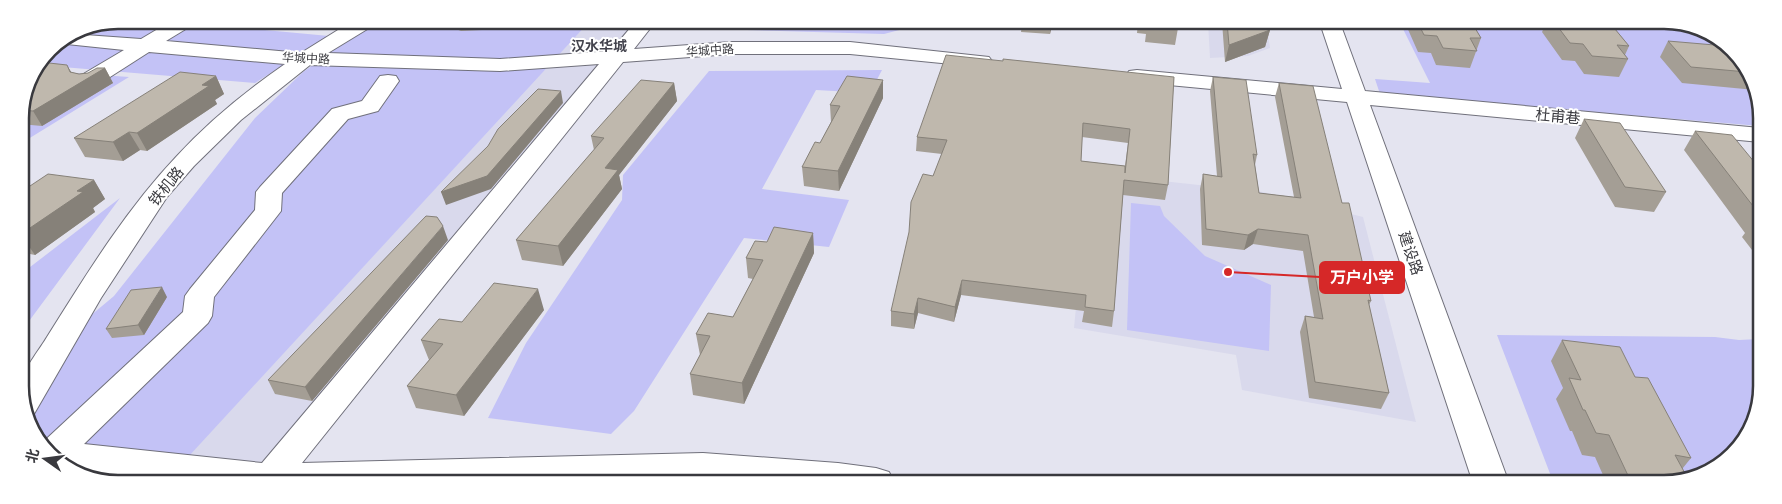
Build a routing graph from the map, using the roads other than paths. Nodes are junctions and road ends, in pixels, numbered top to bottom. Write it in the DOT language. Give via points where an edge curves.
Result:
graph roads {
  1 [pos="173,29"];
  2 [pos="353,29"];
  3 [pos="640,29"];
  4 [pos="1332,29"];
  5 [pos="75,40"];
  6 [pos="146,46"];
  7 [pos="617,57"];
  8 [pos="305,59"];
  9 [pos="1003,63"];
  10 [pos="1120,74"];
  11 [pos="88,81"];
  12 [pos="388,82"];
  13 [pos="1356,97"];
  14 [pos="1753,134"];
  15 [pos="30,393"];
  16 [pos="70,435"];
  17 [pos="70,456"];
  18 [pos="242,475"];
  19 [pos="272,475"];
  20 [pos="388,475"];
  21 [pos="811,475"];
  22 [pos="1488,475"];
  1 -- 6 [label="street"];
  2 -- 8 [label="street, 铁机路"];
  3 -- 7 [label="street"];
  4 -- 13 [label="street, 建设路"];
  5 -- 6 [label="street, 华城中路"];
  6 -- 8 [label="street, 华城中路"];
  6 -- 11 [label="street"];
  7 -- 8 [label="street, 华城中路" via="500,65"];
  7 -- 9 [label="street, 华城中路" via="731,48 850,48"];
  7 -- 19 [label="street"];
  8 -- 15 [label="street, 铁机路" via="261,90 223,123 162,187"];
  10 -- 13 [label="street"];
  12 -- 16 [label="street" via="370,106 340,114 311,143 269,192 268,211 200,296 197,316"];
  13 -- 14 [label="street, 杜甫巷"];
  13 -- 22 [label="street, 建设路"];
  17 -- 18 [label="street"];
  20 -- 21 [label="street" via="703,467"];
}
